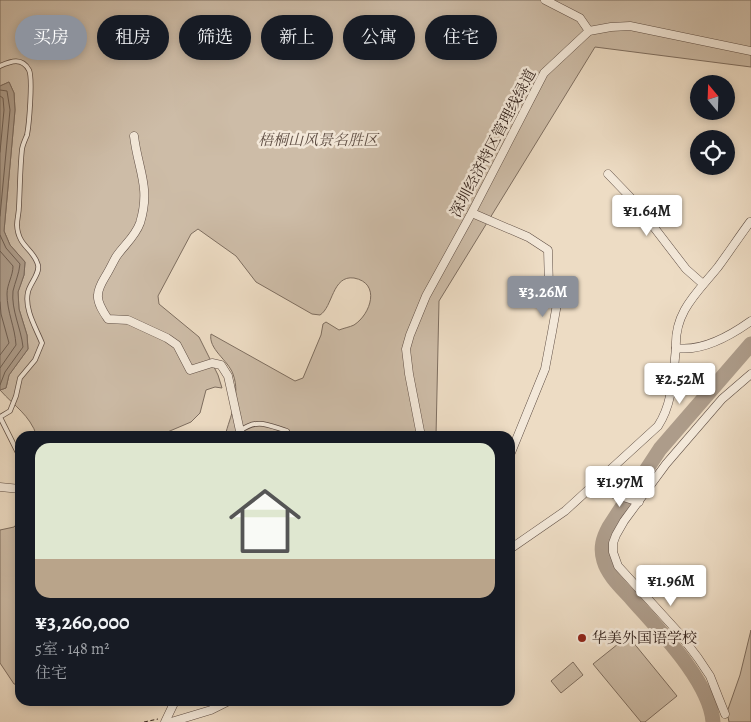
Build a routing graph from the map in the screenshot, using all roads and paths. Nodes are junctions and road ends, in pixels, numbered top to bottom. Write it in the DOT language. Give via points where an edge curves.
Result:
graph roads {
  1 [pos="545,0"];
  2 [pos="589,31"];
  3 [pos="751,51"];
  4 [pos="0,66"];
  5 [pos="134,136"];
  6 [pos="608,174"];
  7 [pos="472,213"];
  8 [pos="750,222"];
  9 [pos="703,284"];
  10 [pos="751,322"];
  11 [pos="676,348"];
  12 [pos="751,374"];
  13 [pos="238,431"];
  14 [pos="242,431"];
  15 [pos="287,431"];
  16 [pos="420,431"];
  17 [pos="515,443"];
  18 [pos="15,447"];
  19 [pos="0,487"];
  20 [pos="592,487"];
  21 [pos="15,488"];
  22 [pos="639,502"];
  23 [pos="515,546"];
  24 [pos="173,706"];
  25 [pos="219,706"];
  26 [pos="725,718"];
  27 [pos="167,720"];
  28 [pos="144,722"];
  1 -- 2 [label="street" via="580,18"];
  2 -- 3 [label="street" via="630,26"];
  2 -- 7 [label="street, 深圳经济特区管理线绿道" via="544,73"];
  4 -- 18 [label="lane" via="19,60 30,72 30,105 22,146 17,225 20,238 38,263 39,270 27,293 28,306 42,343 35,360 20,378 10,411 0,417"];
  5 -- 13 [label="street" via="144,178 140,222 134,237 117,256 100,287 97,295 103,313 108,319 128,320 168,338 177,345 190,370 212,363 221,365 228,376"];
  6 -- 9 [label="street" via="633,200 686,269"];
  7 -- 16 [label="street, 深圳经济特区管理线绿道" via="426,296 406,348"];
  7 -- 17 [label="street" via="528,237 548,250 548,288 556,304 552,332 545,369"];
  8 -- 9 [label="street"];
  9 -- 11 [label="street" via="681,316"];
  10 -- 11 [label="street" via="701,348"];
  11 -- 20 [label="street" via="665,416"];
  12 -- 22 [label="street" via="722,398 666,464"];
  14 -- 15 [label="lane" via="249,424 257,423"];
  19 -- 21 [label="street"];
  20 -- 22 [label="street"];
  20 -- 23 [label="street" via="565,511"];
  22 -- 26 [label="street" via="616,535 615,559 698,658 710,676"];
  24 -- 27 [label="street"];
  25 -- 27 [label="street"];
  27 -- 28 [label="path"];
}
